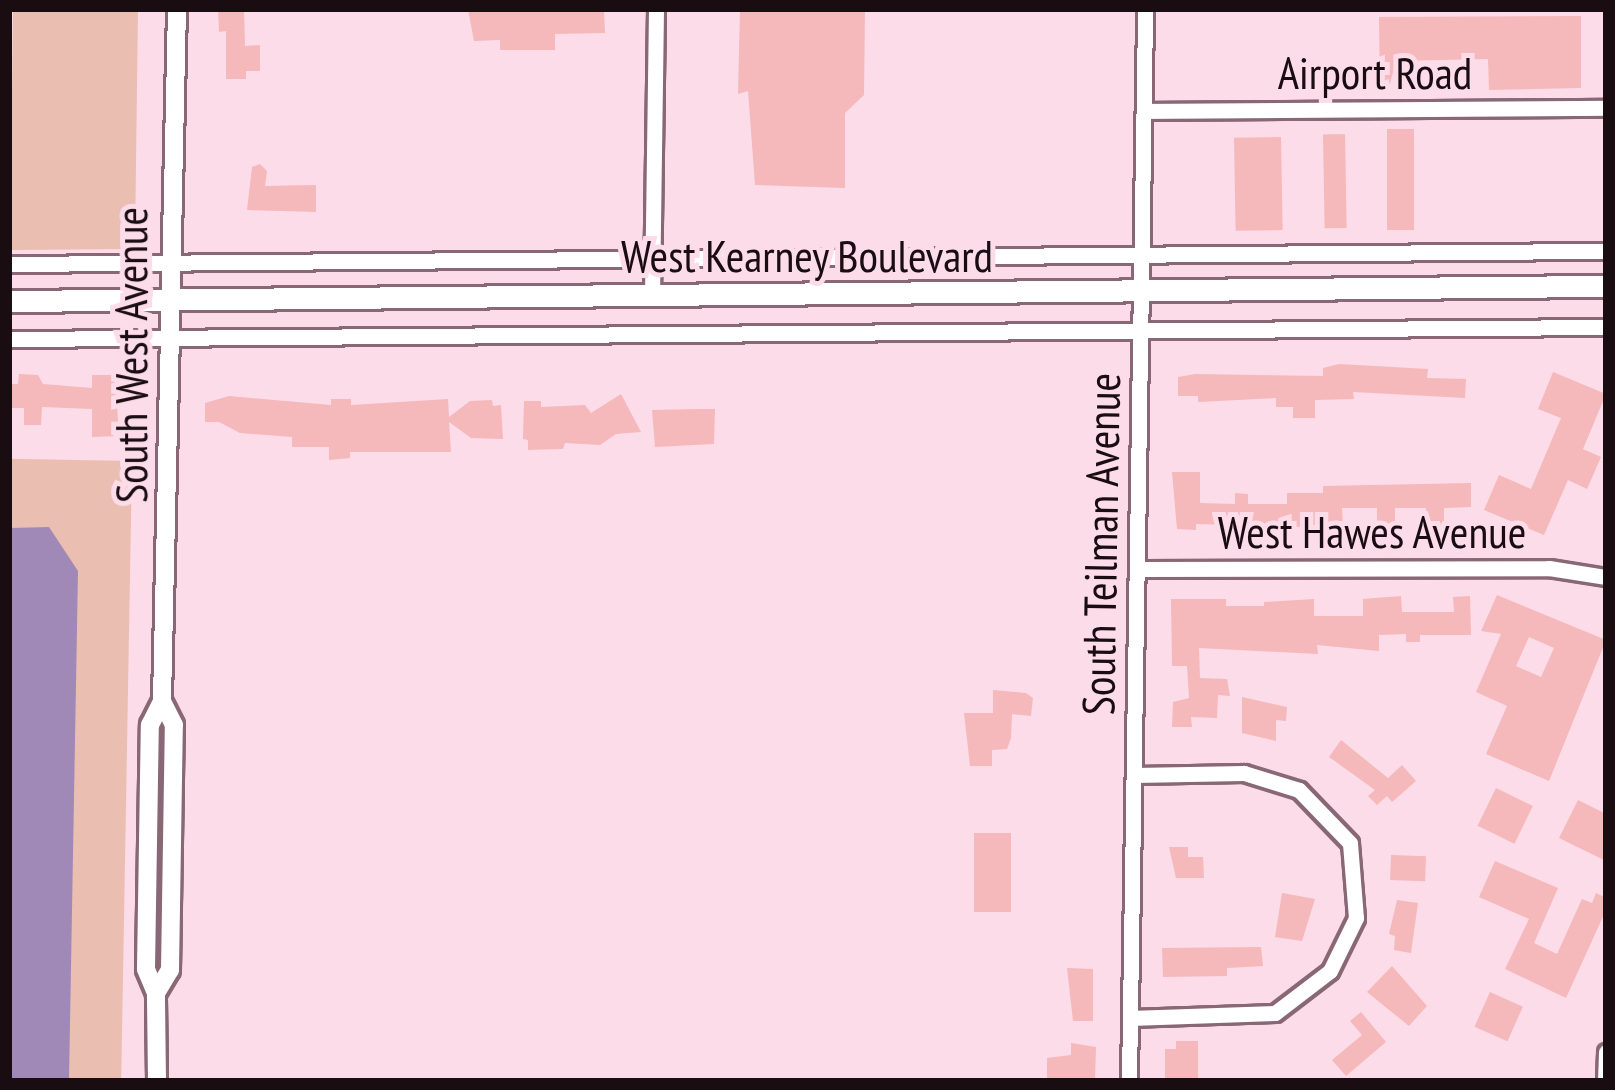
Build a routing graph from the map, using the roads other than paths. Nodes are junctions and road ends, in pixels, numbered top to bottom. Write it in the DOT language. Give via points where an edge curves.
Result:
graph roads {
  1 [pos="177,9"];
  2 [pos="656,9"];
  3 [pos="1145,9"];
  4 [pos="1606,108"];
  5 [pos="1144,111"];
  6 [pos="1606,250"];
  7 [pos="1142,254"];
  8 [pos="652,259"];
  9 [pos="169,263"];
  10 [pos="9,264"];
  11 [pos="1606,286"];
  12 [pos="1141,292"];
  13 [pos="652,296"];
  14 [pos="170,300"];
  15 [pos="9,301"];
  16 [pos="1606,327"];
  17 [pos="1140,331"];
  18 [pos="171,338"];
  19 [pos="9,339"];
  20 [pos="1137,569"];
  21 [pos="1606,577"];
  22 [pos="1134,775"];
  23 [pos="1130,1018"];
  24 [pos="1606,1052"];
  25 [pos="157,1081"];
  26 [pos="1130,1081"];
  27 [pos="1605,1081"];
  1 -- 9 [label="street, South West Avenue"];
  2 -- 8 [label="street"];
  3 -- 5 [label="street, South Teilman Avenue"];
  4 -- 5 [label="street, Airport Road"];
  5 -- 7 [label="street, South Teilman Avenue"];
  6 -- 7 [label="street, West Kearney Boulevard"];
  7 -- 8 [label="street, West Kearney Boulevard"];
  7 -- 12 [label="street, South Teilman Avenue"];
  8 -- 9 [label="street, West Kearney Boulevard"];
  8 -- 13 [label="street"];
  9 -- 10 [label="street, West Kearney Boulevard"];
  9 -- 14 [label="street, South West Avenue"];
  11 -- 12 [label="main road, West Kearney Boulevard"];
  12 -- 13 [label="main road, West Kearney Boulevard"];
  12 -- 17 [label="street, South Teilman Avenue"];
  13 -- 14 [label="main road, West Kearney Boulevard"];
  14 -- 15 [label="main road, West Kearney Boulevard"];
  14 -- 18 [label="street, South West Avenue"];
  16 -- 17 [label="street, West Kearney Boulevard"];
  17 -- 18 [label="street, West Kearney Boulevard"];
  17 -- 20 [label="street, South Teilman Avenue"];
  18 -- 19 [label="street, West Kearney Boulevard"];
  18 -- 25 [label="street, South West Avenue" via="162,701 150,725 146,969 156,993"];
  20 -- 21 [label="street, West Hawes Avenue" via="1549,568"];
  20 -- 22 [label="street, South Teilman Avenue"];
  22 -- 23 [label="street, South Teilman Avenue"];
  22 -- 23 [label="street" via="1244,773 1299,790 1350,843 1356,918 1330,971 1275,1013"];
  23 -- 26 [label="street, South Teilman Avenue"];
  24 -- 27 [label="street"];
}
